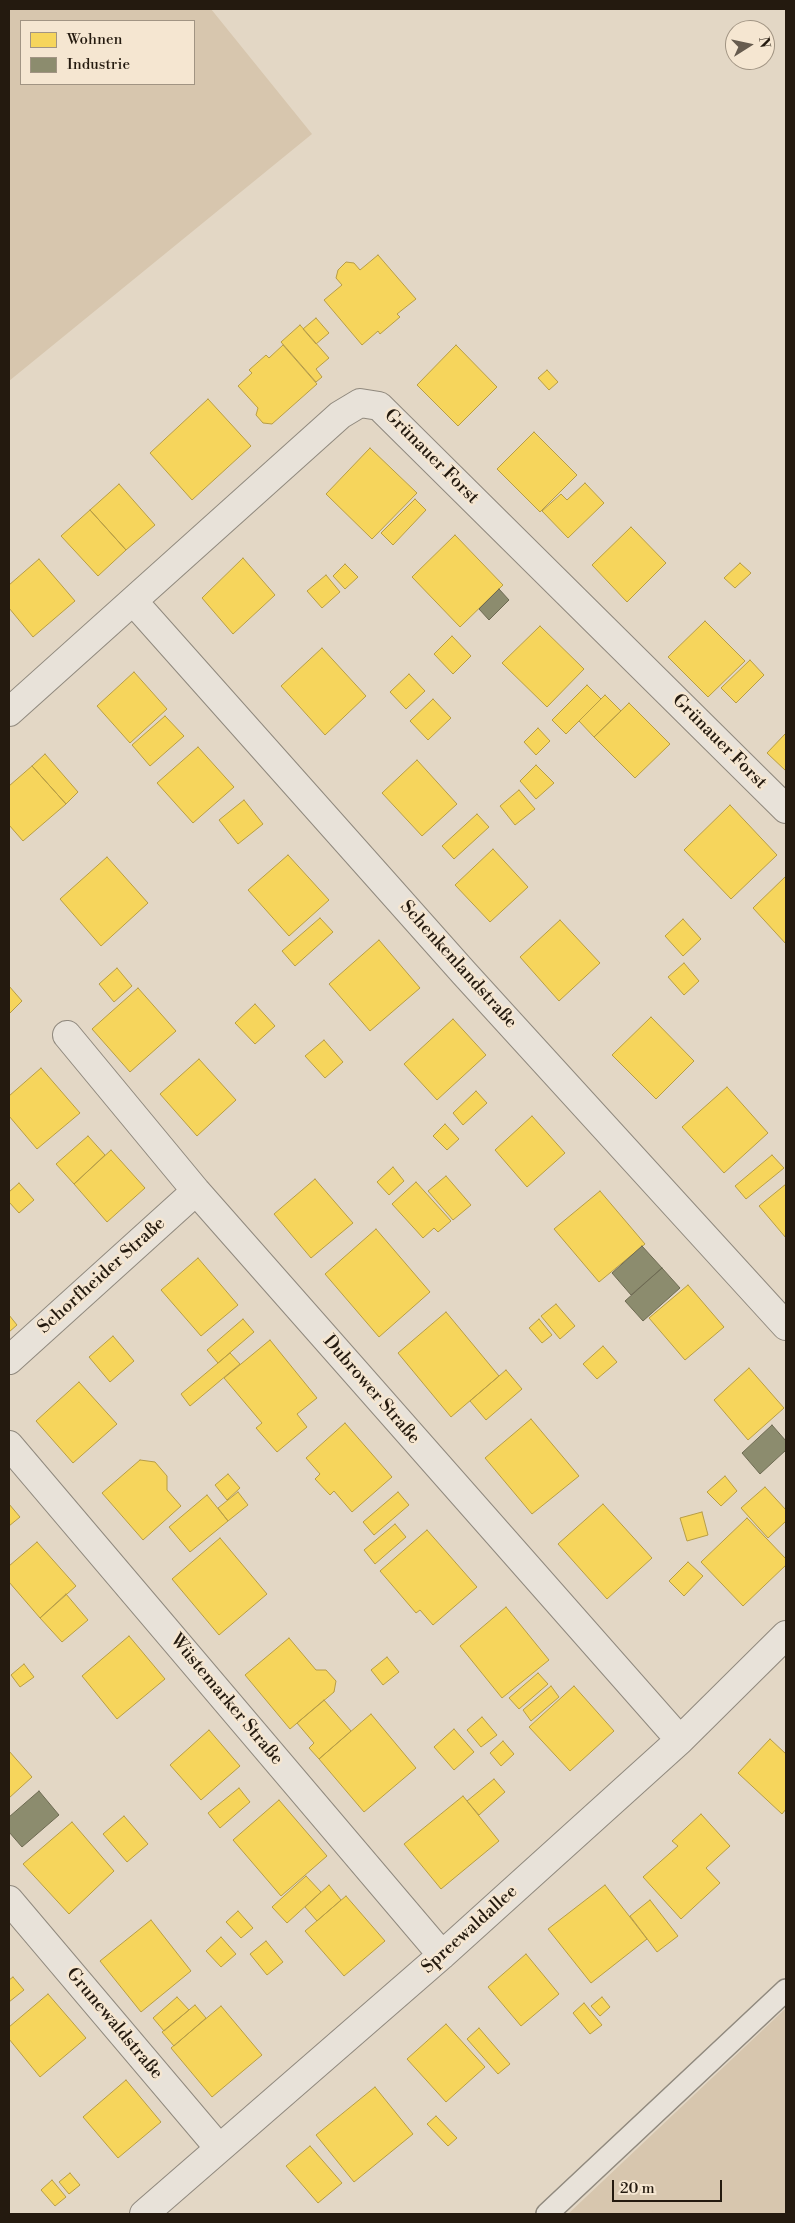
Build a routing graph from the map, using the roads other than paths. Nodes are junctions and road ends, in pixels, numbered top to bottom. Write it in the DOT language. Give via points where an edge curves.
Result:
graph roads {
  1 [pos="133,601"];
  2 [pos="9,712"];
  3 [pos="786,809"];
  4 [pos="67,1035"];
  5 [pos="196,1192"];
  6 [pos="786,1326"];
  7 [pos="9,1360"];
  8 [pos="9,1445"];
  9 [pos="786,1635"];
  10 [pos="680,1740"];
  11 [pos="9,1900"];
  12 [pos="442,1955"];
  13 [pos="786,1990"];
  14 [pos="220,2148"];
  15 [pos="144,2214"];
  16 [pos="547,2214"];
  1 -- 2 [label="street, Grünauer Forst"];
  1 -- 3 [label="street, Grünauer Forst" via="340,415 360,403 379,406"];
  1 -- 6 [label="street, Schenkenlandstraße" via="464,973"];
  4 -- 5 [label="street, Dubrower Straße"];
  5 -- 7 [label="street, Schorfheider Straße"];
  5 -- 10 [label="street, Dubrower Straße"];
  8 -- 12 [label="street, Wüstemarker Straße"];
  9 -- 10 [label="street, Spreewaldallee"];
  10 -- 12 [label="street, Spreewaldallee"];
  11 -- 14 [label="street, Grunewaldstraße"];
  12 -- 14 [label="street, Spreewaldallee"];
  13 -- 16 [label="lane"];
  14 -- 15 [label="street, Spreewaldallee"];
}
